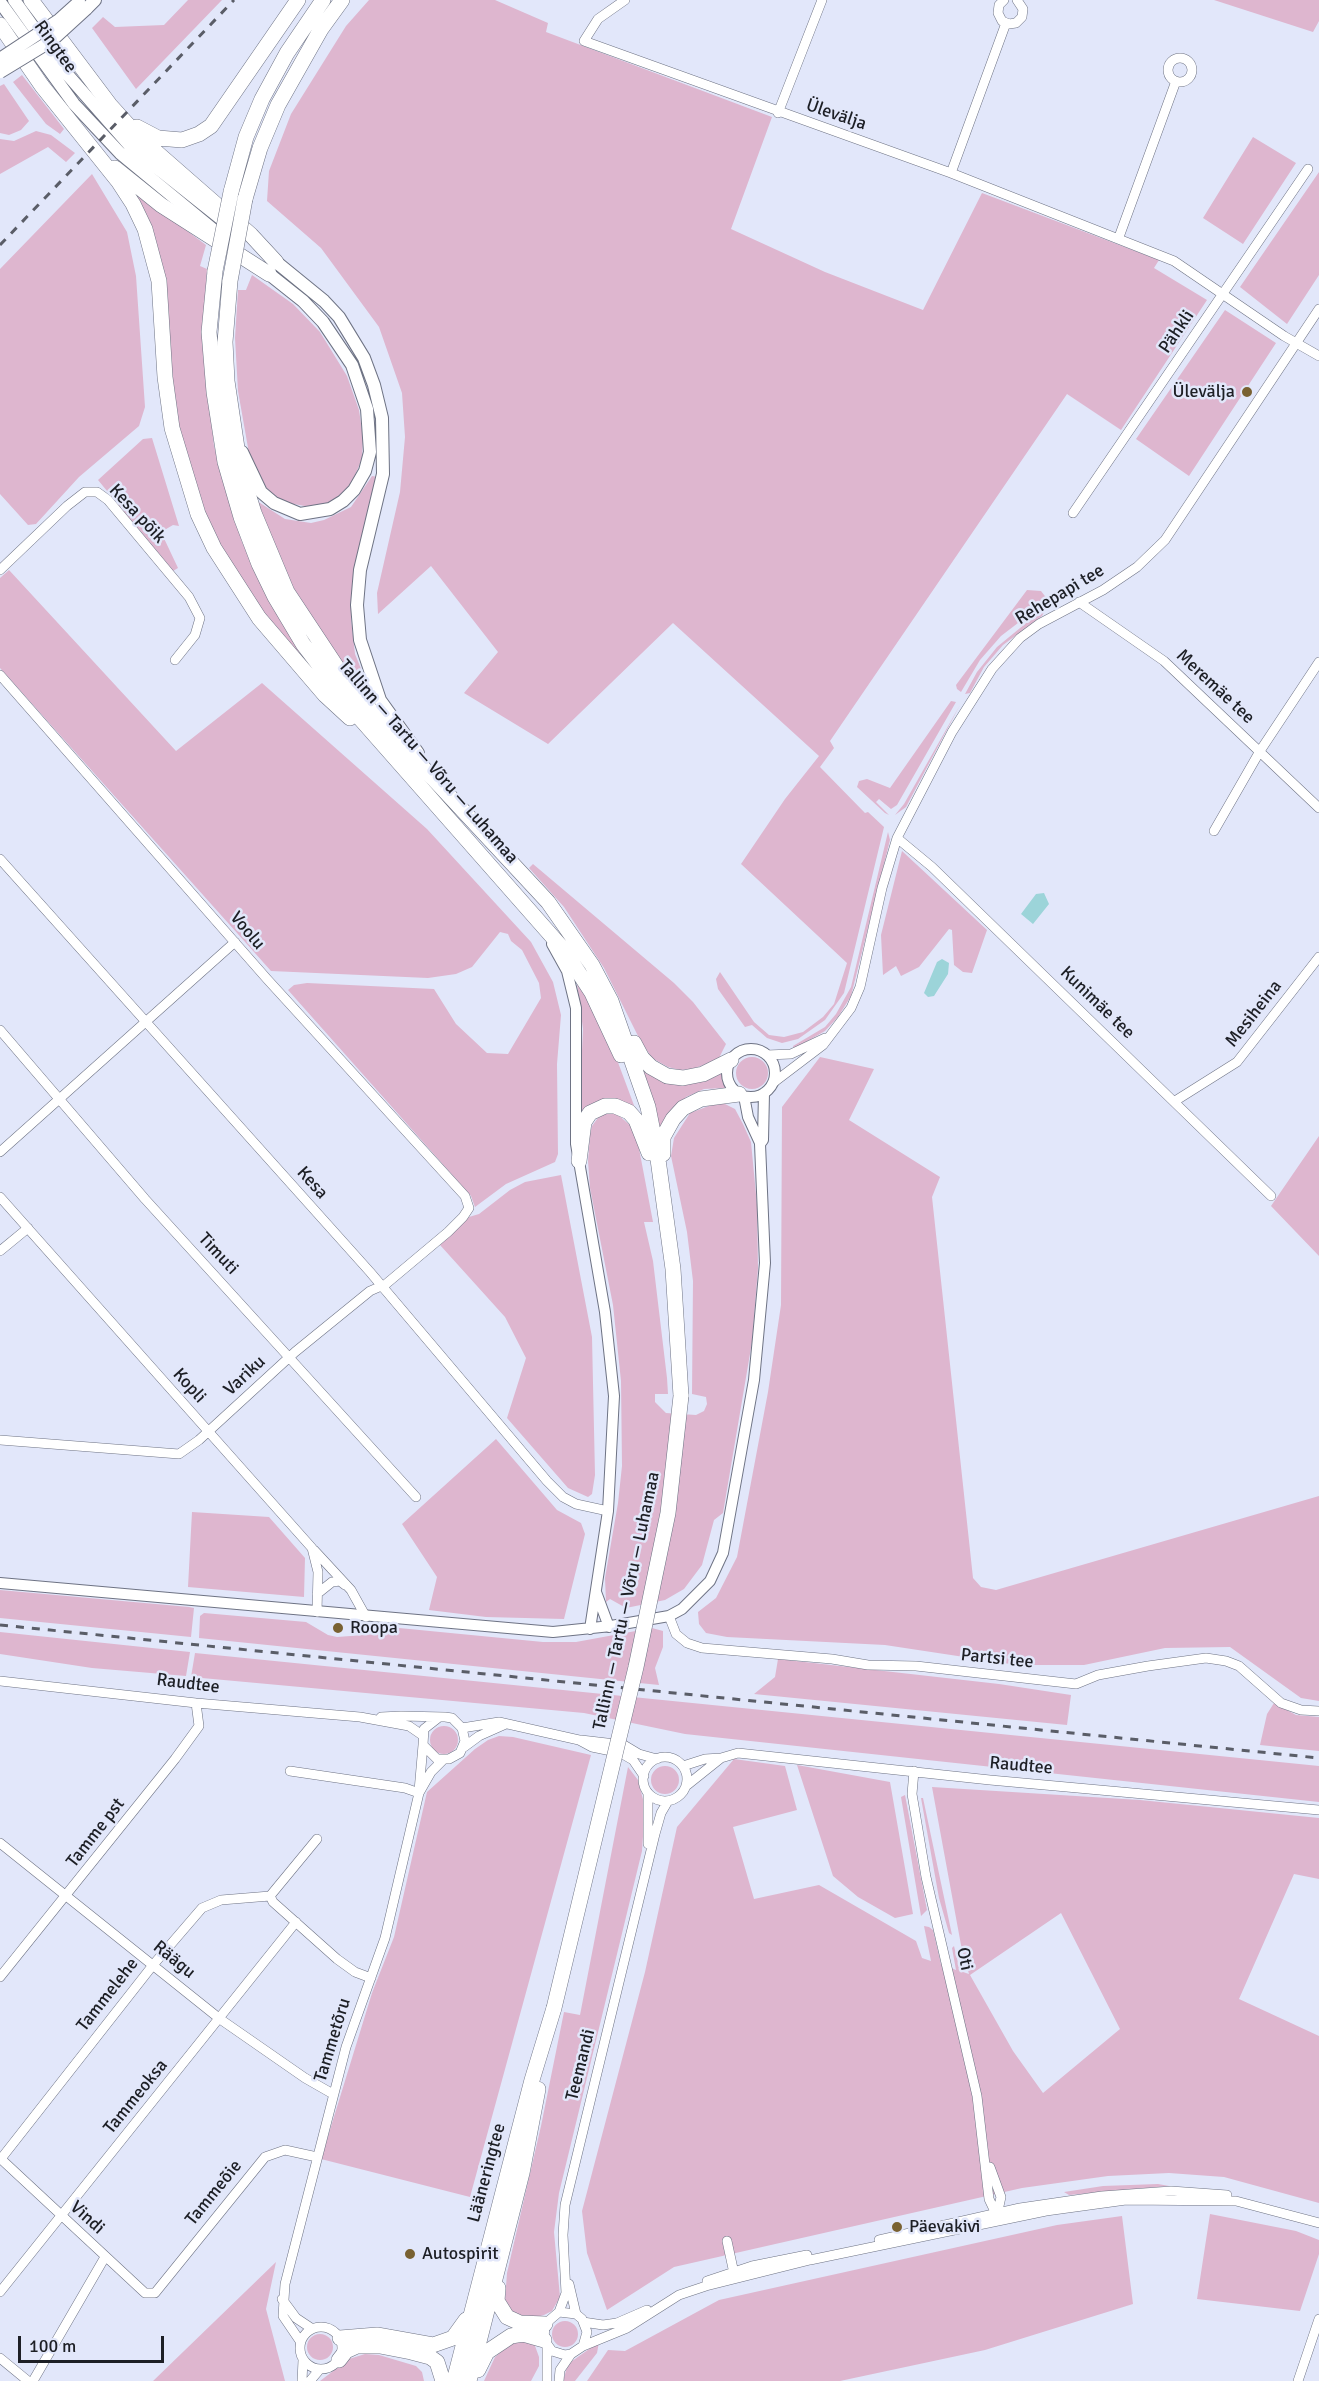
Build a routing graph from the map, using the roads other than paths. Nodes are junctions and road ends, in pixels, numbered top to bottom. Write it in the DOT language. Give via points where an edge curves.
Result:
graph roads {
  1 [pos="14,0"];
  2 [pos="298,0"];
  3 [pos="323,0"];
  4 [pos="342,0"];
  5 [pos="625,0"];
  6 [pos="822,0"];
  7 [pos="1004,0"];
  8 [pos="1017,0"];
  9 [pos="0,2"];
  10 [pos="33,2"];
  11 [pos="85,3"];
  12 [pos="1006,23"];
  13 [pos="3,30"];
  14 [pos="0,59"];
  15 [pos="0,72"];
  16 [pos="1176,81"];
  17 [pos="86,108"];
  18 [pos="778,113"];
  19 [pos="1308,169"];
  20 [pos="951,173"];
  21 [pos="1119,237"];
  22 [pos="273,268"];
  23 [pos="1223,294"];
  24 [pos="1319,309"];
  25 [pos="1296,344"];
  26 [pos="1319,356"];
  27 [pos="230,410"];
  28 [pos="1073,513"];
  29 [pos="0,570"];
  30 [pos="1079,602"];
  31 [pos="175,660"];
  32 [pos="1319,662"];
  33 [pos="0,675"];
  34 [pos="1260,751"];
  35 [pos="401,764"];
  36 [pos="1319,808"];
  37 [pos="465,809"];
  38 [pos="1214,831"];
  39 [pos="897,838"];
  40 [pos="0,859"];
  41 [pos="530,908"];
  42 [pos="235,942"];
  43 [pos="1319,957"];
  44 [pos="611,1001"];
  45 [pos="146,1021"];
  46 [pos="0,1030"];
  47 [pos="829,1036"];
  48 [pos="767,1055"];
  49 [pos="731,1060"];
  50 [pos="773,1083"];
  51 [pos="764,1094"];
  52 [pos="742,1095"];
  53 [pos="59,1099"];
  54 [pos="1175,1101"];
  55 [pos="760,1144"];
  56 [pos="0,1152"];
  57 [pos="579,1161"];
  58 [pos="663,1196"];
  59 [pos="1271,1196"];
  60 [pos="0,1197"];
  61 [pos="469,1208"];
  62 [pos="28,1228"];
  63 [pos="0,1251"];
  64 [pos="381,1284"];
  65 [pos="290,1357"];
  66 [pos="208,1432"];
  67 [pos="0,1440"];
  68 [pos="416,1497"];
  69 [pos="608,1511"];
  70 [pos="312,1548"];
  71 [pos="0,1583"];
  72 [pos="351,1590"];
  73 [pos="596,1592"];
  74 [pos="317,1594"];
  75 [pos="317,1612"];
  76 [pos="669,1616"];
  77 [pos="366,1617"];
  78 [pos="609,1627"];
  79 [pos="590,1629"];
  80 [pos="0,1681"];
  81 [pos="196,1703"];
  82 [pos="1319,1711"];
  83 [pos="438,1718"];
  84 [pos="373,1719"];
  85 [pos="506,1724"];
  86 [pos="462,1728"];
  87 [pos="422,1735"];
  88 [pos="579,1740"];
  89 [pos="423,1746"];
  90 [pos="463,1748"];
  91 [pos="721,1758"];
  92 [pos="657,1759"];
  93 [pos="443,1760"];
  94 [pos="683,1766"];
  95 [pos="290,1771"];
  96 [pos="914,1771"];
  97 [pos="644,1776"];
  98 [pos="686,1786"];
  99 [pos="419,1793"];
  100 [pos="648,1793"];
  101 [pos="668,1801"];
  102 [pos="1319,1810"];
  103 [pos="317,1839"];
  104 [pos="0,1843"];
  105 [pos="647,1867"];
  106 [pos="68,1895"];
  107 [pos="270,1896"];
  108 [pos="296,1922"];
  109 [pos="153,1965"];
  110 [pos="0,1977"];
  111 [pos="370,1978"];
  112 [pos="554,2008"];
  113 [pos="220,2019"];
  114 [pos="544,2045"];
  115 [pos="333,2094"];
  116 [pos="317,2157"];
  117 [pos="0,2160"];
  118 [pos="61,2216"];
  119 [pos="1319,2218"];
  120 [pos="998,2219"];
  121 [pos="1319,2223"];
  122 [pos="727,2241"];
  123 [pos="105,2257"];
  124 [pos="500,2261"];
  125 [pos="481,2271"];
  126 [pos="566,2273"];
  127 [pos="735,2277"];
  128 [pos="0,2292"];
  129 [pos="156,2293"];
  130 [pos="282,2299"];
  131 [pos="559,2312"];
  132 [pos="576,2314"];
  133 [pos="1319,2319"];
  134 [pos="583,2322"];
  135 [pos="545,2324"];
  136 [pos="311,2328"];
  137 [pos="340,2338"];
  138 [pos="300,2341"];
  139 [pos="545,2343"];
  140 [pos="583,2346"];
  141 [pos="571,2354"];
  142 [pos="0,2358"];
  143 [pos="303,2360"];
  144 [pos="339,2360"];
  145 [pos="320,2369"];
  146 [pos="28,2381"];
  147 [pos="33,2381"];
  148 [pos="302,2381"];
  149 [pos="310,2381"];
  150 [pos="443,2381"];
  151 [pos="454,2381"];
  152 [pos="471,2381"];
  153 [pos="548,2381"];
  154 [pos="559,2381"];
  155 [pos="1298,2381"];
  1 -- 17 [label="main road, Ringtee"];
  2 -- 17 [label="highway" via="221,115 199,134 171,139 144,133"];
  3 -- 35 [label="highway, Tallinn — Tartu — Võru — Luhamaa, bridge" via="287,53 246,137 215,271 209,332 214,392 225,462 259,564 303,644"];
  4 -- 27 [label="highway, Tallinn — Tartu — Võru — Luhamaa, bridge" via="278,105 245,199 234,246 225,342"];
  5 -- 18 [label="street, Ülevälja" via="597,20 584,41"];
  6 -- 18 [label="street"];
  7 -- 12 [label="street" via="998,13"];
  8 -- 12 [label="street" via="1023,9 1022,17 1016,23"];
  9 -- 17 [label="main road, Ringtee"];
  10 -- 17 [label="highway"];
  11 -- 14 [label="main road, bridge"];
  11 -- 15 [label="main road, bridge" via="51,41"];
  12 -- 20 [label="street"];
  13 -- 17 [label="highway"];
  16 -- 21 [label="street"];
  17 -- 22 [label="highway" via="139,137"];
  17 -- 22 [label="highway" via="110,163 161,205"];
  17 -- 35 [label="highway" via="152,250 163,309 165,377 172,428 198,514 214,548 276,639 325,695"];
  18 -- 20 [label="street, Ülevälja"];
  19 -- 23 [label="street, Pähkli"];
  20 -- 21 [label="street, Ülevälja"];
  21 -- 23 [label="street, Ülevälja" via="1174,261"];
  22 -- 27 [label="main road" via="323,322 352,365 361,385 370,433 365,471 354,490 330,509 300,514 286,510 256,483"];
  22 -- 37 [label="main road" via="324,301 339,317 364,358 374,385 382,418 383,474 360,570 360,640 380,700"];
  23 -- 25 [label="street, Ülevälja"];
  23 -- 28 [label="street, Pähkli"];
  24 -- 25 [label="street, Rehepapi tee"];
  25 -- 26 [label="street, Ülevälja"];
  25 -- 30 [label="street, Rehepapi tee" via="1165,540 1137,567"];
  27 -- 37 [label="highway, Tallinn — Tartu — Võru — Luhamaa" via="240,468 254,513 287,592 375,716"];
  29 -- 31 [label="street, Kesa põik" via="67,506 85,492 97,492 108,500 189,597 200,618 195,635"];
  30 -- 34 [label="street, Meremäe tee" via="1164,661"];
  30 -- 39 [label="street, Rehepapi tee" via="1020,638 992,669 952,732"];
  32 -- 34 [label="street"];
  33 -- 42 [label="street, Voolu"];
  34 -- 36 [label="street, Meremäe tee"];
  34 -- 38 [label="street"];
  35 -- 41 [label="highway, Tallinn — Tartu — Võru — Luhamaa"];
  37 -- 44 [label="highway, Tallinn — Tartu — Võru — Luhamaa" via="548,902 592,965"];
  39 -- 47 [label="street, Rehepapi tee" via="860,987 851,1008"];
  39 -- 54 [label="street, Kunimäe tee"];
  40 -- 45 [label="street, Kesa"];
  41 -- 57 [label="street" via="559,957 573,991"];
  41 -- 58 [label="highway, Tallinn — Tartu — Võru — Luhamaa" via="586,984 620,1052 641,1107"];
  42 -- 45 [label="street"];
  42 -- 61 [label="street, Voolu" via="465,1196"];
  43 -- 54 [label="street, Mesiheina" via="1237,1062"];
  44 -- 49 [label="highway" via="642,1058 667,1076 703,1074"];
  44 -- 58 [label="highway, Tallinn — Tartu — Võru — Luhamaa" via="648,1107"];
  45 -- 53 [label="street"];
  45 -- 64 [label="street, Kesa"];
  46 -- 53 [label="street, Timuti"];
  47 -- 48 [label="street, Rehepapi tee" via="791,1054"];
  47 -- 50 [label="street, Rehepapi tee"];
  48 -- 49 [label="street" via="750,1049"];
  48 -- 50 [label="street" via="775,1068"];
  49 -- 52 [label="street" via="728,1075 733,1089"];
  50 -- 51 [label="street"];
  51 -- 52 [label="street"];
  51 -- 55 [label="street"];
  52 -- 55 [label="street"];
  52 -- 58 [label="highway" via="701,1099 683,1108 673,1119 663,1137"];
  53 -- 56 [label="street"];
  53 -- 65 [label="street, Timuti"];
  54 -- 59 [label="street, Kunimäe tee"];
  55 -- 76 [label="street" via="765,1263 761,1324 730,1518 723,1553 710,1581 698,1596"];
  57 -- 58 [label="highway" via="582,1131 590,1113 605,1106 623,1108 636,1120"];
  57 -- 69 [label="street" via="615,1396"];
  58 -- 112 [label="highway, Tallinn — Tartu — Võru — Luhamaa, bridge" via="674,1280 681,1396 666,1524 636,1667"];
  60 -- 62 [label="street, Kopli"];
  61 -- 64 [label="street, Variku" via="448,1232 386,1284"];
  62 -- 63 [label="street"];
  62 -- 66 [label="street, Kopli"];
  64 -- 65 [label="street, Variku"];
  64 -- 69 [label="street, Kesa" via="547,1482 576,1504"];
  65 -- 66 [label="street, Variku"];
  65 -- 68 [label="street, Timuti"];
  66 -- 67 [label="street, Variku" via="179,1454"];
  66 -- 70 [label="street, Kopli"];
  69 -- 73 [label="street"];
  70 -- 72 [label="street, Kopli"];
  70 -- 74 [label="street" via="318,1566"];
  71 -- 75 [label="street"];
  72 -- 74 [label="street" via="340,1581 332,1582"];
  72 -- 77 [label="street, Kopli"];
  73 -- 78 [label="street"];
  73 -- 79 [label="street"];
  74 -- 75 [label="street"];
  75 -- 77 [label="street"];
  76 -- 78 [label="street"];
  76 -- 82 [label="street, Partsi tee" via="676,1634 702,1648 1076,1684 1098,1675 1206,1658 1239,1666 1281,1703"];
  77 -- 79 [label="street" via="553,1632"];
  78 -- 79 [label="street"];
  80 -- 81 [label="street, Raudtee"];
  81 -- 84 [label="street, Raudtee"];
  81 -- 106 [label="street, Tamme pst" via="199,1726"];
  83 -- 84 [label="street, Raudtee"];
  83 -- 86 [label="street, Raudtee" via="452,1718"];
  83 -- 87 [label="street" via="427,1724"];
  84 -- 87 [label="street, Raudtee" via="409,1726"];
  85 -- 86 [label="street, Raudtee"];
  85 -- 88 [label="street, Raudtee"];
  85 -- 90 [label="street"];
  86 -- 90 [label="street"];
  87 -- 89 [label="street"];
  88 -- 92 [label="street, Raudtee" via="615,1743"];
  88 -- 97 [label="street, Raudtee" via="621,1753 633,1760"];
  89 -- 93 [label="street" via="431,1756"];
  89 -- 99 [label="street, Tammetõru"];
  90 -- 93 [label="street" via="455,1757"];
  91 -- 94 [label="street, Raudtee"];
  91 -- 96 [label="street, Raudtee" via="738,1752"];
  91 -- 98 [label="street, Raudtee"];
  92 -- 94 [label="street, Raudtee" via="671,1758"];
  92 -- 97 [label="street"];
  93 -- 99 [label="street, Tammetõru"];
  94 -- 98 [label="street"];
  95 -- 99 [label="street"];
  96 -- 102 [label="street, Raudtee"];
  96 -- 120 [label="street, Oti" via="912,1794 926,1877 977,2096 985,2153 1000,2197"];
  97 -- 100 [label="street"];
  98 -- 101 [label="street, Raudtee" via="679,1796"];
  99 -- 111 [label="street, Tammetõru" via="386,1935"];
  100 -- 101 [label="street" via="657,1800"];
  100 -- 105 [label="street, Teemandi"];
  101 -- 105 [label="street, Teemandi" via="661,1813"];
  103 -- 107 [label="street"];
  104 -- 106 [label="street, Räägu"];
  105 -- 126 [label="street, Teemandi" via="565,2205"];
  106 -- 109 [label="street, Räägu"];
  106 -- 110 [label="street, Tamme pst"];
  107 -- 108 [label="street"];
  107 -- 109 [label="street, Tammelehe" via="208,1904"];
  108 -- 111 [label="street" via="355,1972"];
  108 -- 113 [label="street, Tammeoksa"];
  109 -- 113 [label="street, Räägu"];
  109 -- 117 [label="street, Tammelehe"];
  111 -- 115 [label="street, Tammetõru"];
  112 -- 114 [label="highway, Lääneringtee"];
  113 -- 115 [label="street, Räägu"];
  113 -- 118 [label="street, Tammeoksa"];
  114 -- 124 [label="highway, Lääneringtee" via="522,2173"];
  114 -- 125 [label="highway, Lääneringtee"];
  115 -- 116 [label="street, Tammetõru"];
  116 -- 129 [label="street, Tammeõie" via="285,2150 265,2157"];
  116 -- 130 [label="street, Tammetõru"];
  117 -- 118 [label="street, Vindi"];
  118 -- 123 [label="street, Vindi"];
  118 -- 128 [label="street, Tammeoksa"];
  119 -- 120 [label="street" via="1235,2196 1171,2191 1102,2196"];
  120 -- 121 [label="street" via="1100,2203 1206,2200 1236,2201"];
  120 -- 127 [label="street" via="948,2223"];
  122 -- 127 [label="street"];
  123 -- 129 [label="street, Vindi" via="146,2293"];
  123 -- 147 [label="street"];
  124 -- 135 [label="highway" via="500,2308 514,2322"];
  124 -- 152 [label="highway, Lääneringtee"];
  125 -- 137 [label="highway" via="464,2324 446,2343 433,2345 376,2335"];
  125 -- 151 [label="highway, Lääneringtee"];
  126 -- 131 [label="street, Teemandi" via="565,2300"];
  126 -- 132 [label="street, Teemandi"];
  127 -- 134 [label="street" via="686,2287 617,2323"];
  127 -- 140 [label="street" via="679,2295 627,2328"];
  130 -- 136 [label="street" via="296,2318"];
  130 -- 138 [label="street" via="283,2316"];
  131 -- 132 [label="street"];
  131 -- 135 [label="street"];
  132 -- 134 [label="street, Teemandi"];
  133 -- 155 [label="street"];
  134 -- 140 [label="street" via="587,2332"];
  135 -- 139 [label="street"];
  136 -- 137 [label="street" via="330,2328"];
  136 -- 138 [label="street"];
  137 -- 144 [label="street" via="343,2349"];
  138 -- 143 [label="street"];
  139 -- 141 [label="street" via="558,2354"];
  139 -- 152 [label="highway" via="523,2334 511,2336 487,2352"];
  139 -- 153 [label="street"];
  140 -- 141 [label="street"];
  141 -- 154 [label="street" via="560,2370"];
  142 -- 146 [label="street"];
  143 -- 145 [label="street"];
  143 -- 148 [label="street"];
  144 -- 145 [label="street"];
  144 -- 150 [label="highway" via="357,2346 411,2352 436,2362"];
  145 -- 149 [label="street"];
}
